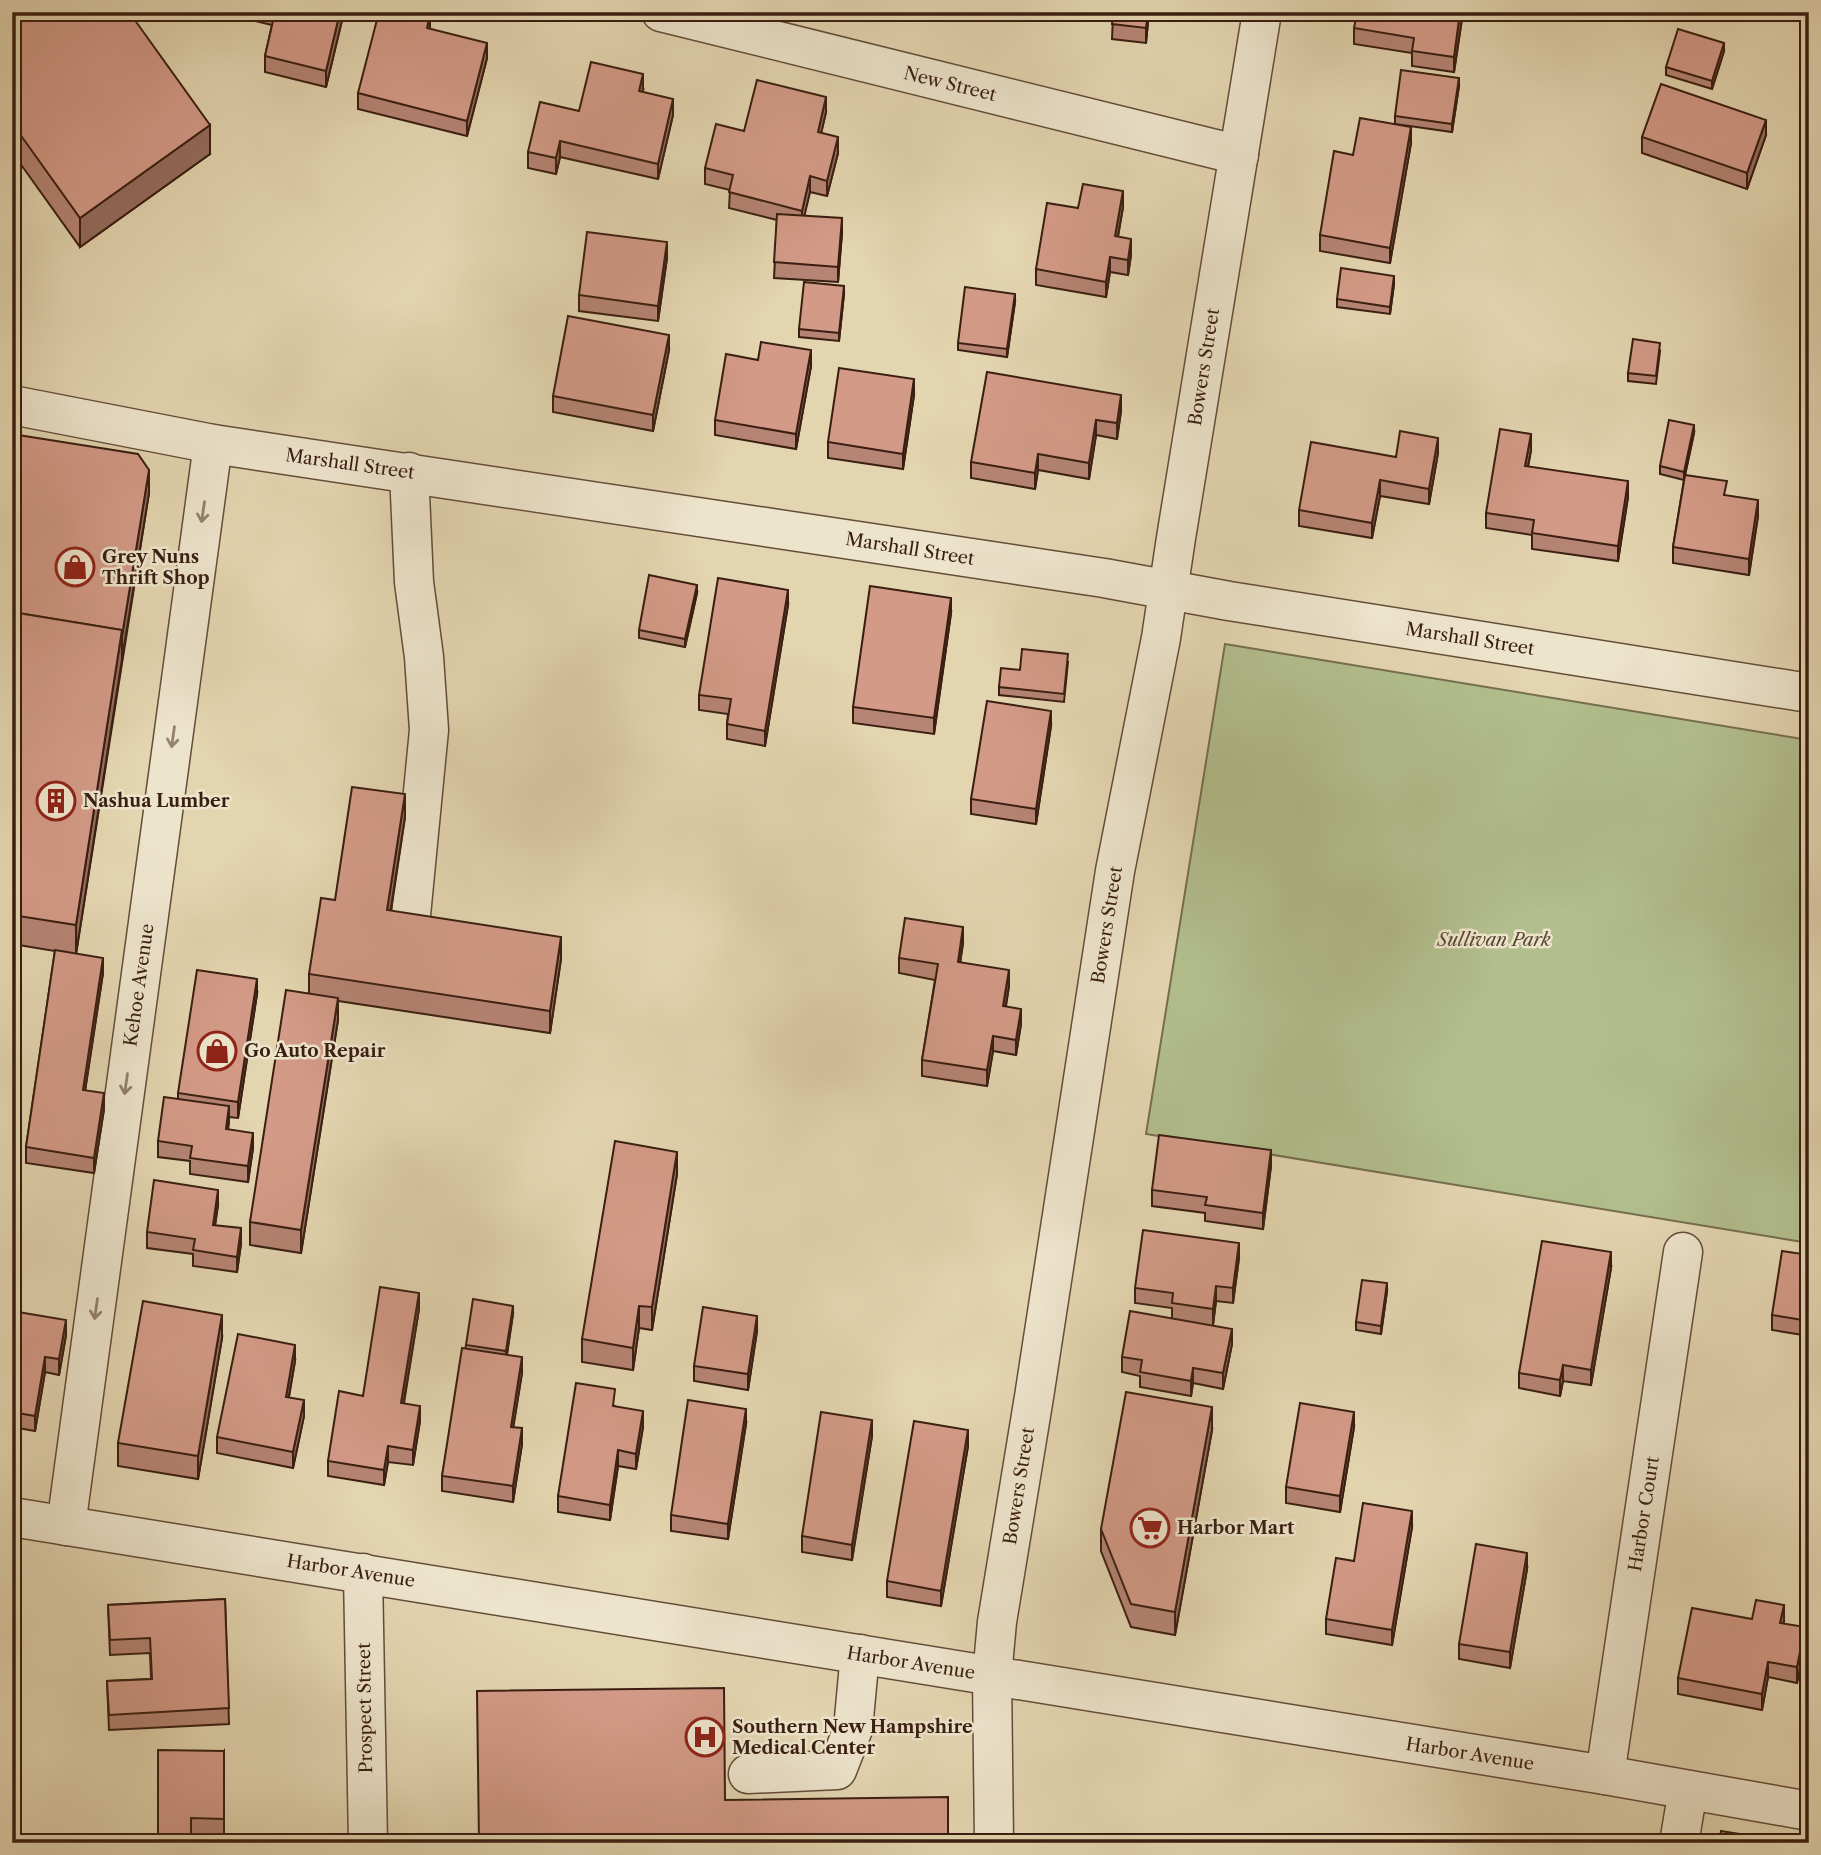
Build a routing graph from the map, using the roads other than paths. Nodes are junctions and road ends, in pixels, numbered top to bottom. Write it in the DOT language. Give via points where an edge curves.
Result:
graph roads {
  1 [pos="661,12"];
  2 [pos="1262,12"];
  3 [pos="1239,155"];
  4 [pos="12,405"];
  5 [pos="213,444"];
  6 [pos="409,472"];
  7 [pos="1169,590"];
  8 [pos="1809,693"];
  9 [pos="411,915"];
  10 [pos="1683,1252"];
  11 [pos="12,1517"];
  12 [pos="66,1526"];
  13 [pos="363,1573"];
  14 [pos="860,1654"];
  15 [pos="992,1676"];
  16 [pos="748,1774"];
  17 [pos="1605,1775"];
  18 [pos="1688,1790"];
  19 [pos="1809,1811"];
  20 [pos="368,1843"];
  21 [pos="995,1843"];
  22 [pos="1679,1843"];
  1 -- 3 [label="street, New Street"];
  2 -- 3 [label="street, Bowers Street"];
  3 -- 7 [label="street, Bowers Street"];
  4 -- 5 [label="street, Marshall Street"];
  5 -- 6 [label="street, Marshall Street"];
  5 -- 12 [label="street, Kehoe Avenue, one-way"];
  6 -- 7 [label="street, Marshall Street"];
  6 -- 9 [label="street" via="414,582 429,730"];
  7 -- 8 [label="street, Marshall Street"];
  7 -- 15 [label="street, Bowers Street" via="1115,871"];
  10 -- 17 [label="street, Harbor Court"];
  11 -- 12 [label="street, Harbor Avenue"];
  12 -- 13 [label="street, Harbor Avenue"];
  13 -- 14 [label="street, Harbor Avenue"];
  13 -- 20 [label="street, Prospect Street"];
  14 -- 15 [label="street, Harbor Avenue"];
  14 -- 16 [label="street" via="853,1729 837,1770"];
  15 -- 17 [label="street, Harbor Avenue"];
  15 -- 21 [label="street, Bowers Street"];
  17 -- 18 [label="street, Harbor Avenue"];
  18 -- 19 [label="street, Harbor Avenue"];
  18 -- 22 [label="street"];
}
